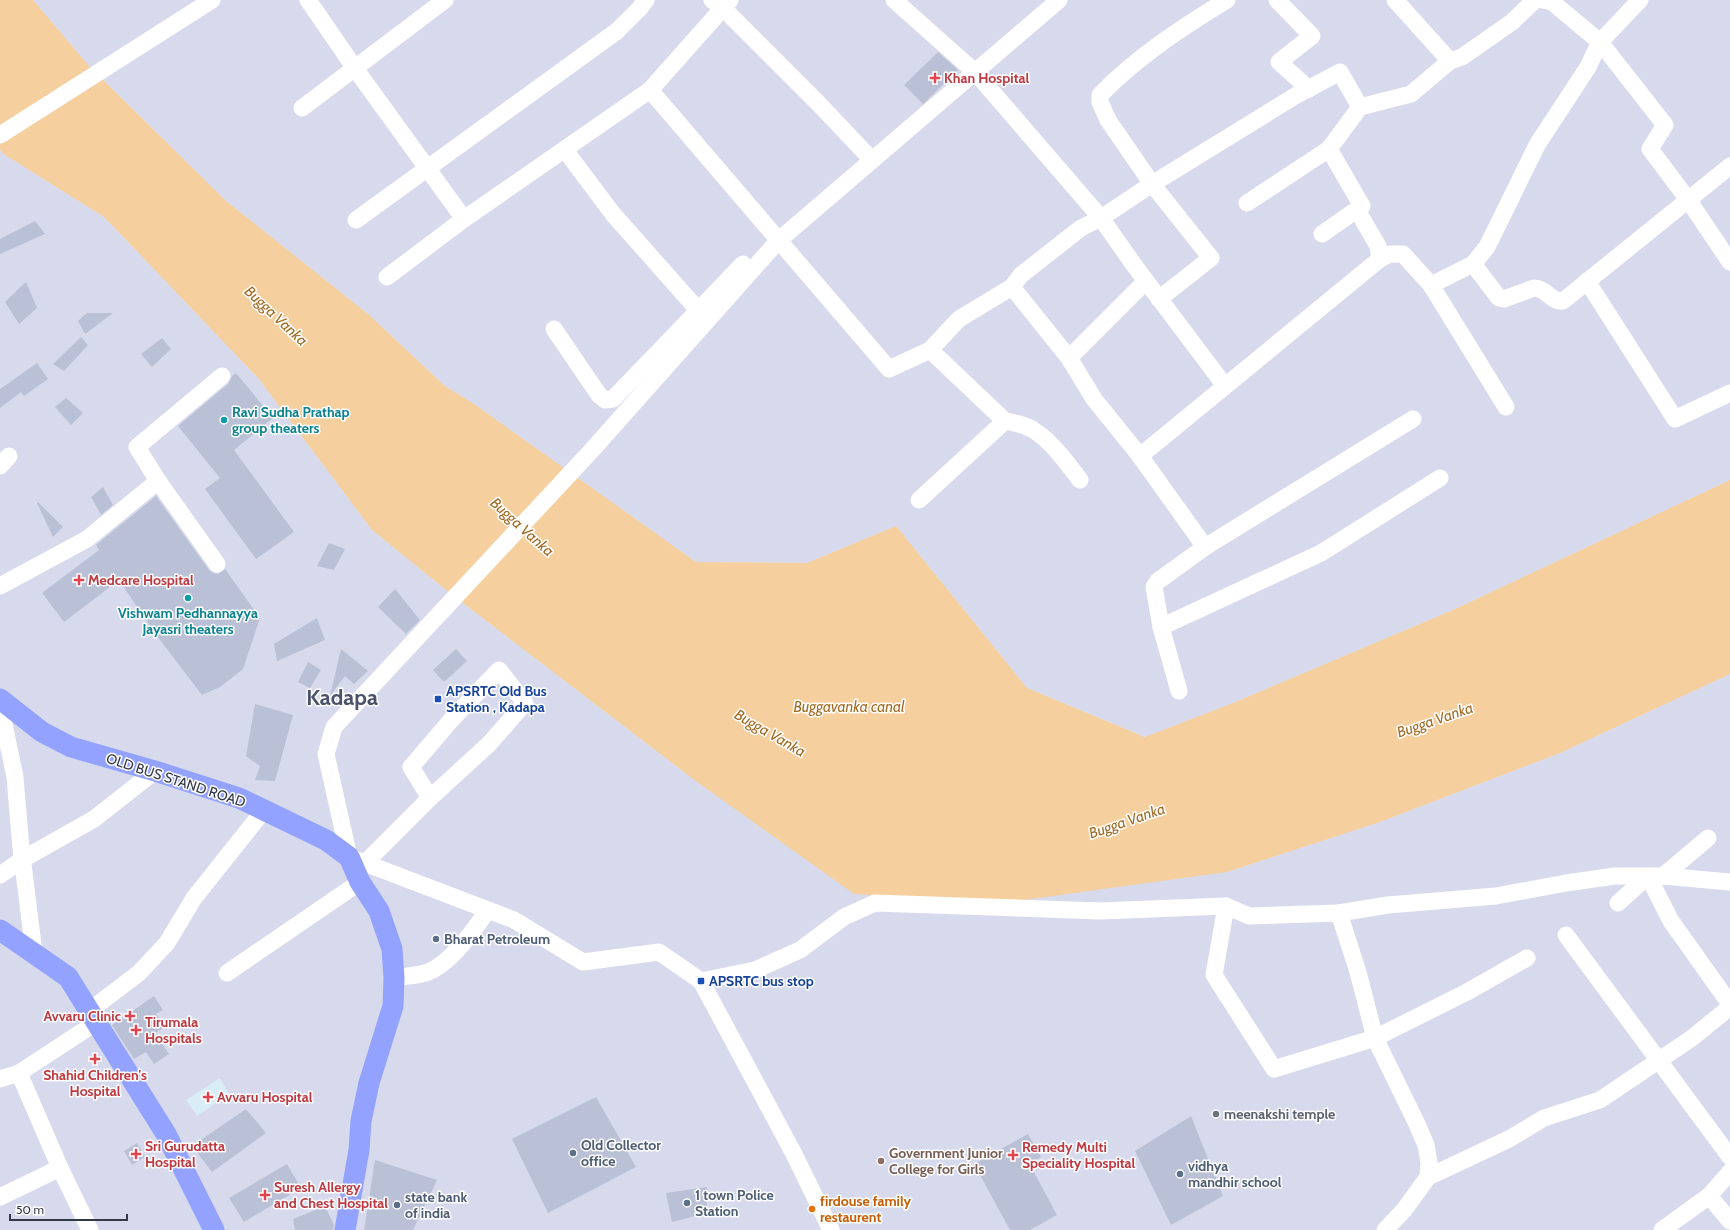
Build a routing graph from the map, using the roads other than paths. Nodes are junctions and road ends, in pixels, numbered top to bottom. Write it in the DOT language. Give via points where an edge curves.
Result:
graph roads {
  1 [pos="212,0"];
  2 [pos="308,0"];
  3 [pos="445,0"];
  4 [pos="646,0"];
  5 [pos="894,0"];
  6 [pos="1059,0"];
  7 [pos="1227,0"];
  8 [pos="1277,0"];
  9 [pos="1395,0"];
  10 [pos="1535,0"];
  11 [pos="1542,0"];
  12 [pos="1640,0"];
  13 [pos="722,3"];
  14 [pos="1600,42"];
  15 [pos="1450,61"];
  16 [pos="354,67"];
  17 [pos="975,72"];
  18 [pos="1309,89"];
  19 [pos="650,90"];
  20 [pos="1360,107"];
  21 [pos="302,108"];
  22 [pos="0,135"];
  23 [pos="1329,149"];
  24 [pos="565,150"];
  25 [pos="872,160"];
  26 [pos="1730,166"];
  27 [pos="428,168"];
  28 [pos="1152,184"];
  29 [pos="1689,201"];
  30 [pos="1247,202"];
  31 [pos="1357,210"];
  32 [pos="1101,218"];
  33 [pos="464,219"];
  34 [pos="356,220"];
  35 [pos="1322,234"];
  36 [pos="775,238"];
  37 [pos="1380,259"];
  38 [pos="1730,262"];
  39 [pos="1473,264"];
  40 [pos="387,277"];
  41 [pos="1146,281"];
  42 [pos="1587,281"];
  43 [pos="1431,285"];
  44 [pos="1012,287"];
  45 [pos="1159,299"];
  46 [pos="698,310"];
  47 [pos="554,329"];
  48 [pos="930,350"];
  49 [pos="1069,358"];
  50 [pos="222,376"];
  51 [pos="1226,386"];
  52 [pos="1730,393"];
  53 [pos="1506,407"];
  54 [pos="1413,419"];
  55 [pos="1005,421"];
  56 [pos="1140,456"];
  57 [pos="1440,478"];
  58 [pos="1080,480"];
  59 [pos="158,481"];
  60 [pos="919,500"];
  61 [pos="1205,547"];
  62 [pos="217,564"];
  63 [pos="0,586"];
  64 [pos="1161,627"];
  65 [pos="1179,691"];
  66 [pos="0,699"];
  67 [pos="0,705"];
  68 [pos="155,771"];
  69 [pos="430,798"];
  70 [pos="264,810"];
  71 [pos="1708,838"];
  72 [pos="23,859"];
  73 [pos="358,867"];
  74 [pos="0,875"];
  75 [pos="1656,876"];
  76 [pos="1730,882"];
  77 [pos="1618,903"];
  78 [pos="1226,906"];
  79 [pos="488,910"];
  80 [pos="1339,913"];
  81 [pos="0,930"];
  82 [pos="1566,935"];
  83 [pos="34,953"];
  84 [pos="1527,958"];
  85 [pos="227,973"];
  86 [pos="394,978"];
  87 [pos="701,981"];
  88 [pos="1730,1004"];
  89 [pos="1730,1007"];
  90 [pos="93,1016"];
  91 [pos="1375,1038"];
  92 [pos="1659,1061"];
  93 [pos="19,1073"];
  94 [pos="0,1079"];
  95 [pos="1730,1157"];
  96 [pos="60,1168"];
  97 [pos="1730,1172"];
  98 [pos="1428,1177"];
  99 [pos="1709,1196"];
  100 [pos="0,1197"];
  101 [pos="1730,1221"];
  102 [pos="90,1230"];
  103 [pos="214,1230"];
  104 [pos="345,1230"];
  105 [pos="831,1230"];
  106 [pos="1385,1230"];
  107 [pos="1662,1230"];
  1 -- 22 [label="street"];
  2 -- 16 [label="street"];
  3 -- 16 [label="street"];
  4 -- 27 [label="street" via="617,32"];
  5 -- 17 [label="street"];
  6 -- 17 [label="street"];
  7 -- 28 [label="street" via="1186,25 1127,68 1100,95 1100,102 1108,120"];
  8 -- 18 [label="street" via="1312,36 1279,62"];
  9 -- 15 [label="street"];
  10 -- 15 [label="street" via="1512,22 1462,57"];
  11 -- 14 [label="street" via="1552,2"];
  12 -- 14 [label="street"];
  13 -- 19 [label="street"];
  13 -- 25 [label="street"];
  14 -- 29 [label="street" via="1665,125 1650,148"];
  14 -- 39 [label="street" via="1588,67 1537,145 1493,238"];
  15 -- 20 [label="street" via="1411,94"];
  16 -- 21 [label="street"];
  16 -- 27 [label="street"];
  17 -- 25 [label="street"];
  17 -- 32 [label="street"];
  18 -- 20 [label="street" via="1340,72"];
  18 -- 28 [label="street"];
  19 -- 24 [label="street"];
  19 -- 36 [label="street"];
  20 -- 23 [label="street"];
  23 -- 30 [label="street"];
  23 -- 31 [label="street" via="1362,206"];
  24 -- 33 [label="street"];
  24 -- 46 [label="street" via="613,214"];
  25 -- 36 [label="street"];
  26 -- 29 [label="street"];
  27 -- 33 [label="street"];
  27 -- 34 [label="street"];
  28 -- 32 [label="street"];
  28 -- 45 [label="street" via="1211,258"];
  29 -- 38 [label="street"];
  29 -- 42 [label="street"];
  31 -- 35 [label="street"];
  31 -- 37 [label="street" via="1378,246"];
  32 -- 41 [label="street"];
  32 -- 44 [label="street" via="1081,228 1021,275"];
  33 -- 40 [label="street"];
  36 -- 46 [label="street"];
  36 -- 48 [label="street" via="889,369"];
  36 -- 73 [label="street" via="592,450 334,727 326,754"];
  37 -- 43 [label="street" via="1390,254 1403,254"];
  37 -- 51 [label="street"];
  39 -- 42 [label="street" via="1499,298 1504,299 1539,288 1560,302"];
  39 -- 43 [label="street"];
  41 -- 45 [label="street"];
  41 -- 49 [label="street"];
  42 -- 52 [label="street" via="1675,419"];
  43 -- 53 [label="street"];
  44 -- 48 [label="street" via="959,319"];
  44 -- 49 [label="street"];
  45 -- 51 [label="street"];
  46 -- 47 [label="street" via="613,399 605,400 599,395"];
  48 -- 55 [label="street"];
  49 -- 56 [label="street" via="1094,399"];
  50 -- 59 [label="street" via="137,447"];
  51 -- 56 [label="street"];
  54 -- 61 [label="street"];
  55 -- 58 [label="street" via="1035,430 1058,452"];
  55 -- 60 [label="street"];
  56 -- 61 [label="street"];
  57 -- 64 [label="street" via="1321,553"];
  59 -- 62 [label="street"];
  59 -- 63 [label="street" via="87,539"];
  61 -- 64 [label="street" via="1155,584"];
  64 -- 65 [label="street"];
  66 -- 68 [label="main road, OLD BUS STAND ROAD" via="42,732 71,747"];
  67 -- 72 [label="street" via="16,777"];
  68 -- 70 [label="main road, OLD BUS STAND ROAD" via="239,798"];
  68 -- 72 [label="street" via="94,818"];
  69 -- 69 [label="street" via="488,744 526,703 499,670 411,767"];
  69 -- 73 [label="street"];
  70 -- 73 [label="main road, OLD BUS STAND ROAD" via="326,840"];
  70 -- 90 [label="street" via="194,898 167,943"];
  71 -- 75 [label="street"];
  72 -- 74 [label="street"];
  72 -- 83 [label="street"];
  73 -- 79 [label="street"];
  73 -- 85 [label="street"];
  73 -- 86 [label="main road, OLD BUS STAND ROAD" via="379,911 392,949"];
  75 -- 76 [label="street"];
  75 -- 77 [label="street"];
  75 -- 80 [label="street" via="1615,876 1496,896 1395,904"];
  75 -- 88 [label="street" via="1671,921"];
  78 -- 80 [label="street" via="1249,916"];
  78 -- 87 [label="street" via="1100,911 874,903 844,917 800,950 755,970"];
  78 -- 91 [label="street" via="1214,975 1274,1069"];
  79 -- 86 [label="street" via="470,937 445,961 428,972"];
  79 -- 87 [label="street" via="514,920 583,962 659,952"];
  80 -- 91 [label="street"];
  81 -- 83 [label="main road"];
  82 -- 92 [label="street"];
  83 -- 90 [label="main road" via="68,977"];
  84 -- 91 [label="street" via="1467,992"];
  86 -- 104 [label="main road, OLD BUS STAND ROAD" via="393,1006 369,1083 361,1121 359,1150"];
  87 -- 105 [label="street"];
  89 -- 92 [label="street"];
  90 -- 93 [label="street"];
  90 -- 103 [label="main road" via="166,1134"];
  91 -- 98 [label="street" via="1426,1145"];
  92 -- 95 [label="street"];
  92 -- 98 [label="street" via="1600,1100 1544,1118 1509,1139"];
  93 -- 94 [label="street"];
  93 -- 96 [label="street"];
  96 -- 100 [label="street"];
  96 -- 102 [label="street"];
  97 -- 99 [label="street"];
  98 -- 106 [label="street" via="1404,1210"];
  99 -- 101 [label="street"];
  99 -- 107 [label="street"];
}
